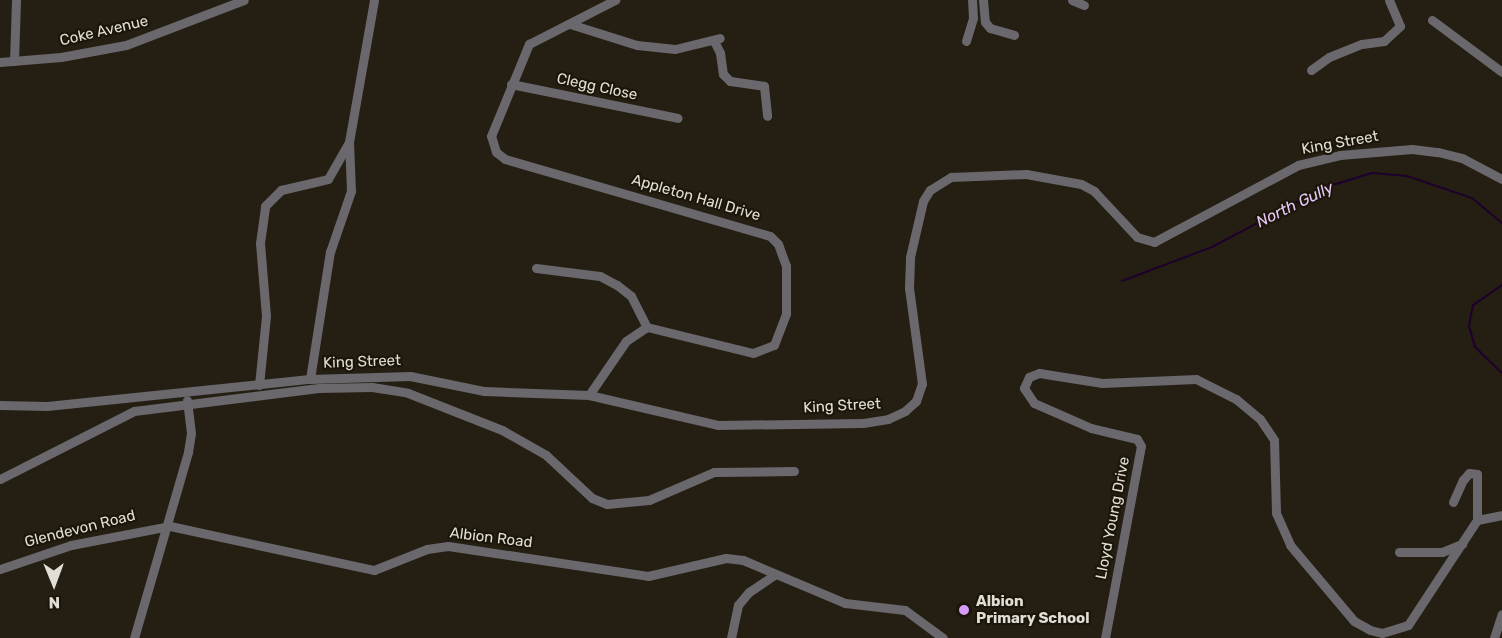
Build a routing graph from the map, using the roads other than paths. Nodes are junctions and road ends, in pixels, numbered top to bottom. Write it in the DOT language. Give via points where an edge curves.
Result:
graph roads {
  1 [pos="16,0"];
  2 [pos="244,0"];
  3 [pos="374,0"];
  4 [pos="615,0"];
  5 [pos="972,0"];
  6 [pos="983,0"];
  7 [pos="1072,0"];
  8 [pos="1389,0"];
  9 [pos="1084,5"];
  10 [pos="1432,20"];
  11 [pos="570,24"];
  12 [pos="1014,35"];
  13 [pos="966,40"];
  14 [pos="14,61"];
  15 [pos="0,62"];
  16 [pos="1311,70"];
  17 [pos="1502,72"];
  18 [pos="511,84"];
  19 [pos="767,116"];
  20 [pos="678,118"];
  21 [pos="349,142"];
  22 [pos="1502,179"];
  23 [pos="536,268"];
  24 [pos="647,327"];
  25 [pos="310,379"];
  26 [pos="259,385"];
  27 [pos="589,394"];
  28 [pos="185,396"];
  29 [pos="0,405"];
  30 [pos="794,471"];
  31 [pos="0,479"];
  32 [pos="1453,502"];
  33 [pos="1502,514"];
  34 [pos="1477,520"];
  35 [pos="170,526"];
  36 [pos="1462,544"];
  37 [pos="1399,552"];
  38 [pos="0,569"];
  39 [pos="776,574"];
  40 [pos="1502,614"];
  41 [pos="134,638"];
  42 [pos="730,638"];
  43 [pos="943,638"];
  44 [pos="1105,638"];
  45 [pos="1494,638"];
  1 -- 14 [label="street"];
  2 -- 14 [label="street, Coke Avenue" via="126,45"];
  3 -- 21 [label="street"];
  4 -- 11 [label="street, Appleton Hall Drive"];
  5 -- 13 [label="street" via="973,18"];
  6 -- 12 [label="street" via="985,22 990,28"];
  7 -- 9 [label="street"];
  8 -- 16 [label="street" via="1400,26 1384,41 1362,44"];
  10 -- 17 [label="street"];
  11 -- 18 [label="street, Appleton Hall Drive" via="529,44"];
  11 -- 19 [label="street" via="637,45 675,49 717,39 723,74 730,81 764,86"];
  14 -- 15 [label="street, Coke Avenue"];
  18 -- 20 [label="street, Clegg Close"];
  18 -- 24 [label="street, Appleton Hall Drive" via="491,136 496,152 505,159 720,220 770,236 778,244 786,266 786,313 774,345 753,353"];
  21 -- 25 [label="street" via="351,191 330,252"];
  21 -- 26 [label="street" via="328,179 281,190 265,206 260,243 266,316"];
  22 -- 27 [label="street, King Street" via="1462,158 1412,148 1340,155 1298,165 1154,242 1137,237 1094,191 1081,184 1026,174 951,177 930,190 923,201 910,257 909,288 922,384 916,400 905,411 888,419 863,423 718,425"];
  23 -- 24 [label="street" via="600,276 617,285 631,296"];
  24 -- 27 [label="street" via="626,341"];
  25 -- 26 [label="street, King Street"];
  25 -- 27 [label="street, King Street" via="410,375 484,391"];
  26 -- 28 [label="street, King Street"];
  28 -- 29 [label="street, King Street"];
  28 -- 35 [label="street" via="189,413 188,452"];
  30 -- 31 [label="street" via="714,472 649,500 607,504 592,498 546,455 502,430 408,393 372,387 319,388 134,411"];
  32 -- 34 [label="street" via="1462,480 1477,474"];
  33 -- 34 [label="street"];
  34 -- 36 [label="street, Lloyd Young Drive"];
  35 -- 38 [label="street, Glendevon Road" via="72,545"];
  35 -- 39 [label="street, Albion Road" via="374,570 427,549 448,546 648,576 726,558 743,560"];
  35 -- 41 [label="street"];
  36 -- 37 [label="street" via="1442,552"];
  36 -- 44 [label="street, Lloyd Young Drive" via="1408,625 1382,633 1370,630 1354,621 1290,545 1276,513 1274,440 1260,419 1236,399 1196,379 1102,383 1039,373 1029,377 1024,388 1034,403 1091,428 1137,439 1142,446"];
  39 -- 42 [label="street" via="749,592 738,605"];
  39 -- 43 [label="street, Albion Road" via="845,603 905,610"];
  40 -- 45 [label="street"];
}
